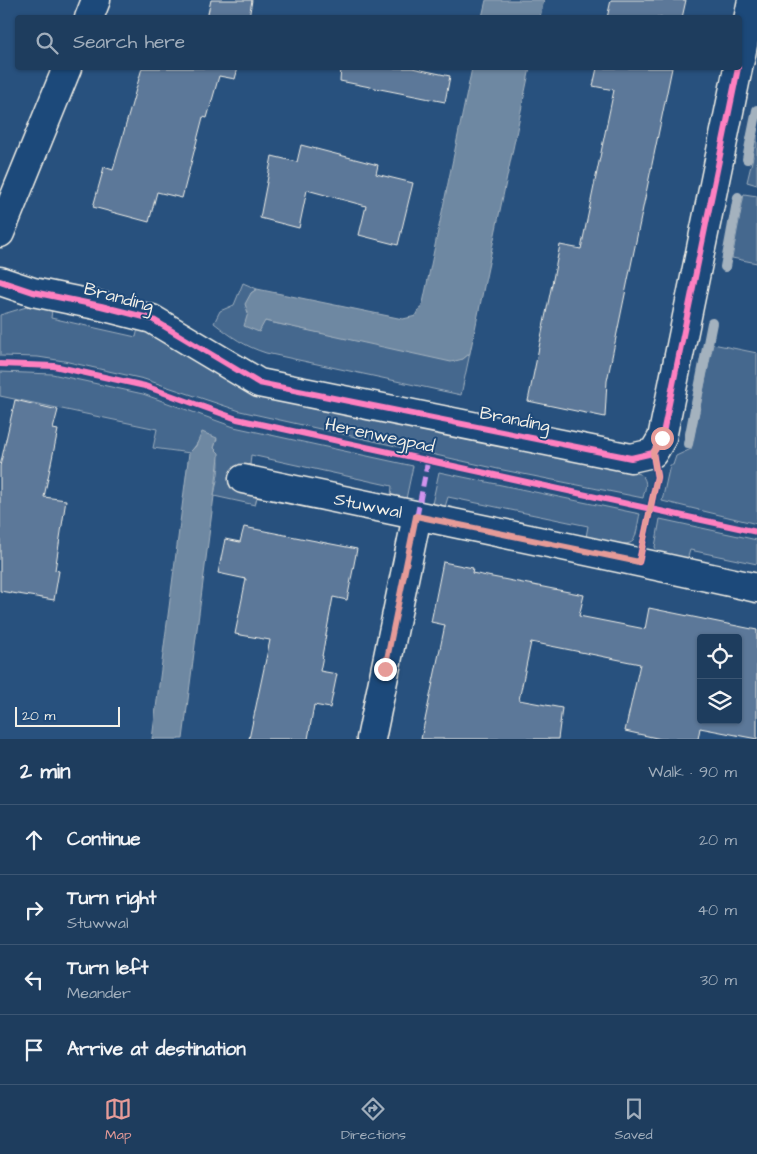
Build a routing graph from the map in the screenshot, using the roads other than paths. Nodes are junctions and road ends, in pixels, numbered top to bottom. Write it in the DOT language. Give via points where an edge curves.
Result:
graph roads {
  1 [pos="96,0"];
  2 [pos="752,0"];
  3 [pos="90,15"];
  4 [pos="742,50"];
  5 [pos="67,70"];
  6 [pos="738,70"];
  7 [pos="0,233"];
  8 [pos="0,282"];
  9 [pos="243,478"];
  10 [pos="416,516"];
  11 [pos="757,588"];
  12 [pos="371,739"];
  1 -- 3 [label="street"];
  2 -- 4 [label="street"];
  5 -- 7 [label="street"];
  6 -- 8 [label="street, Branding" via="662,438 653,453 631,458 259,383 152,319"];
  9 -- 10 [label="street, Stuwwal"];
  10 -- 11 [label="street, Stuwwal"];
  10 -- 12 [label="street"];
}
